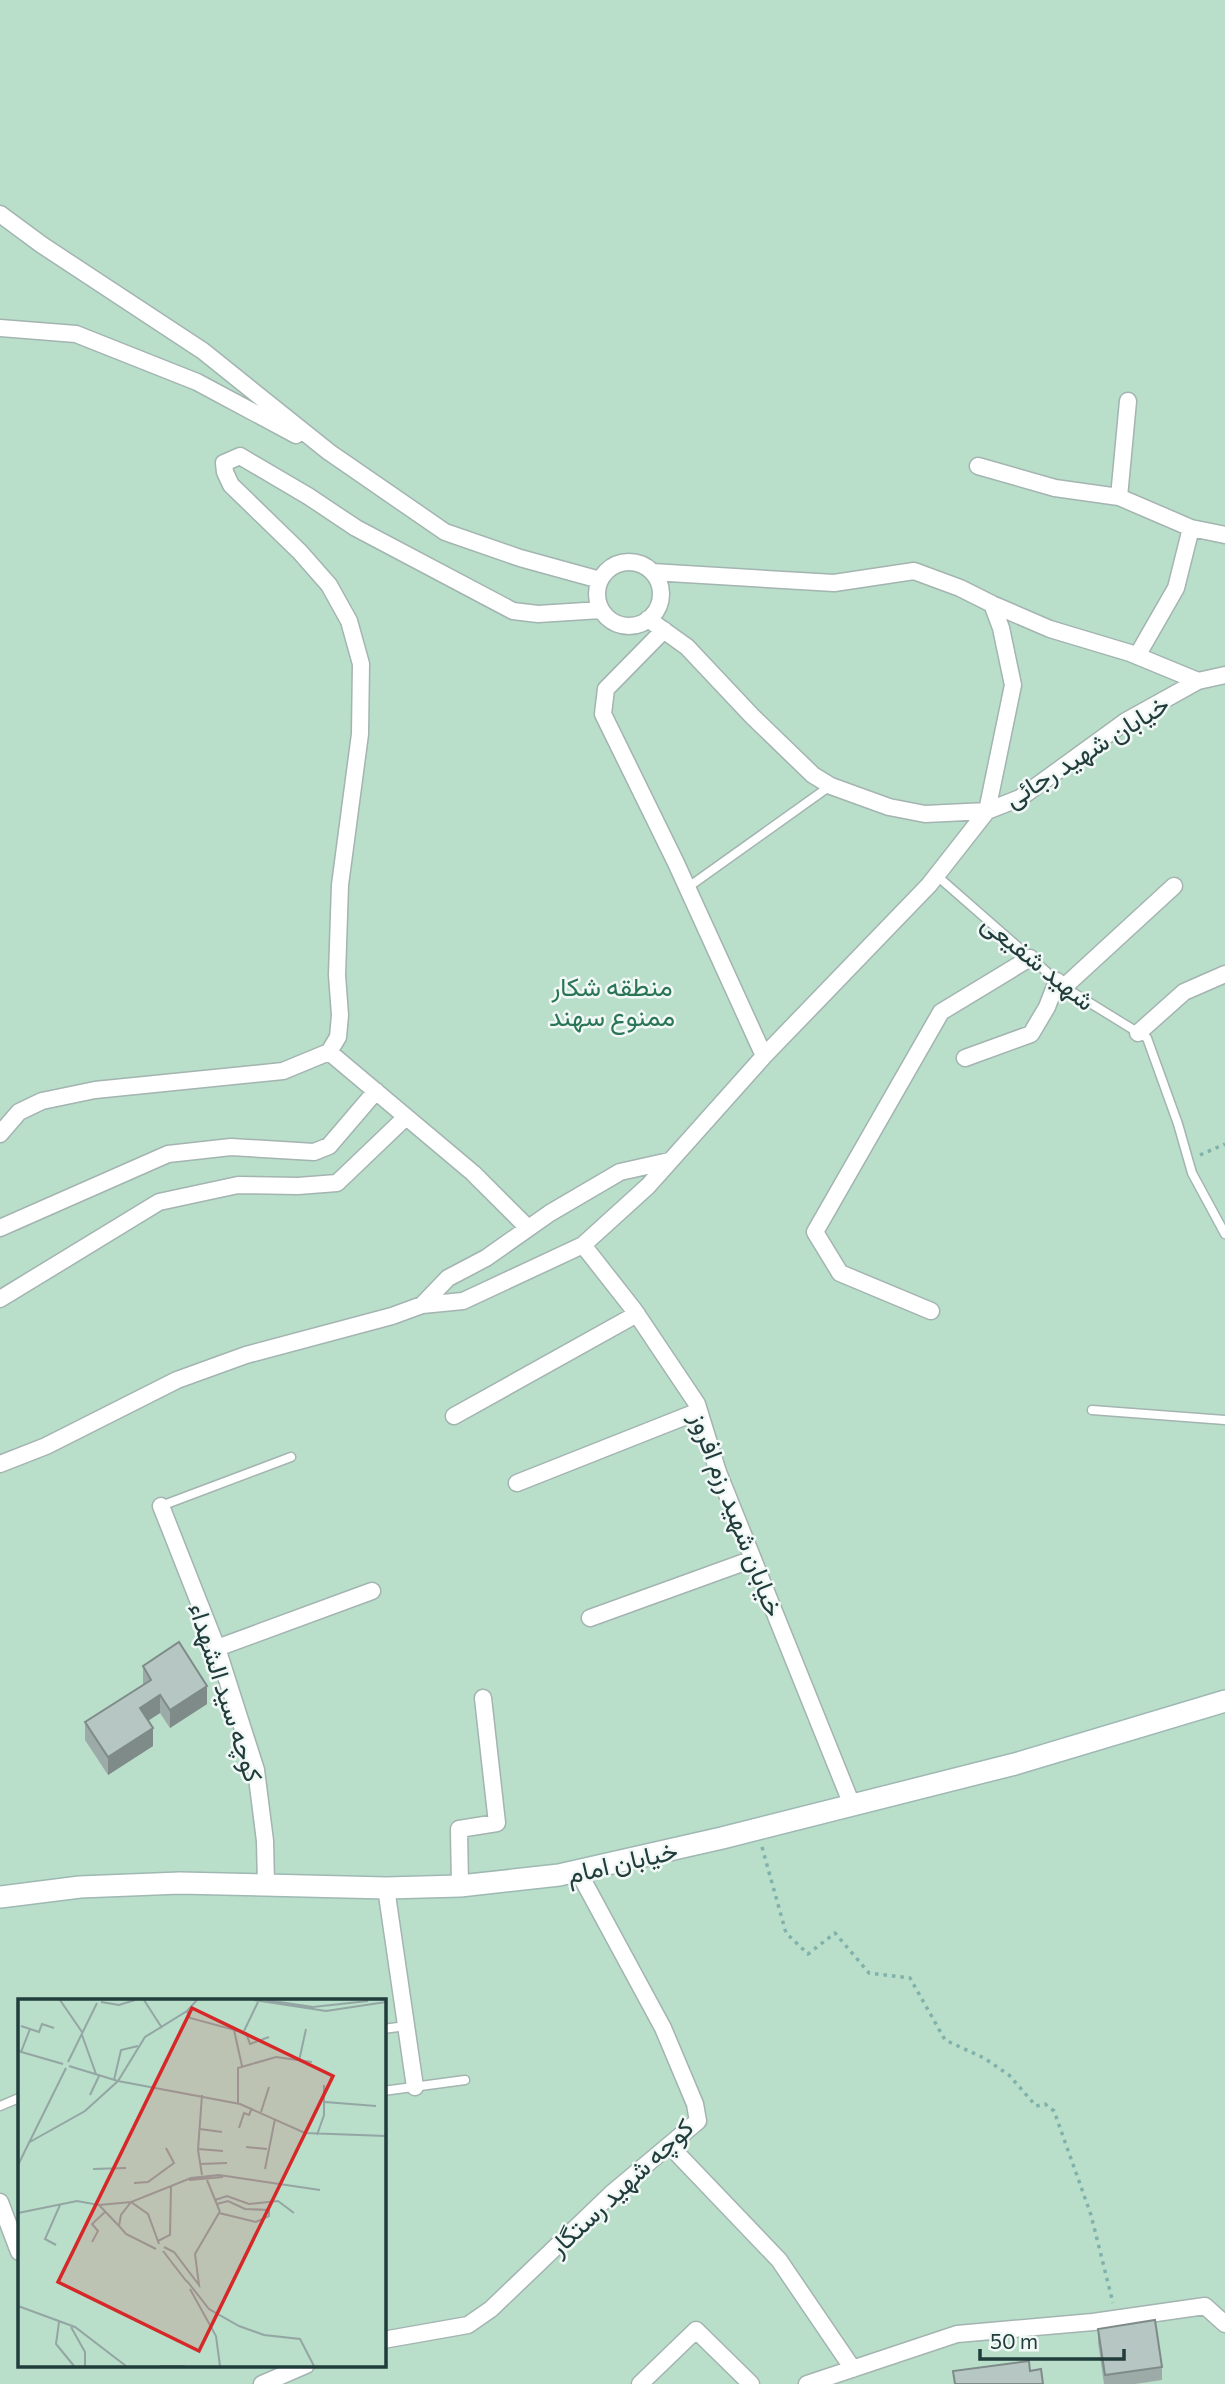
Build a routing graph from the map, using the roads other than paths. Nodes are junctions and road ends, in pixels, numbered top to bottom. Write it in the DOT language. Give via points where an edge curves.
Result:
graph roads {
  1 [pos="0,215"];
  2 [pos="0,328"];
  3 [pos="1128,401"];
  4 [pos="329,452"];
  5 [pos="978,466"];
  6 [pos="1119,497"];
  7 [pos="1191,528"];
  8 [pos="1225,535"];
  9 [pos="652,572"];
  10 [pos="600,580"];
  11 [pos="992,604"];
  12 [pos="601,610"];
  13 [pos="648,619"];
  14 [pos="664,630"];
  15 [pos="1137,656"];
  16 [pos="1225,675"];
  17 [pos="1198,681"];
  18 [pos="831,786"];
  19 [pos="987,811"];
  20 [pos="936,875"];
  21 [pos="1174,886"];
  22 [pos="687,888"];
  23 [pos="1030,958"];
  24 [pos="1225,974"];
  25 [pos="1060,984"];
  26 [pos="1138,1033"];
  27 [pos="329,1052"];
  28 [pos="764,1056"];
  29 [pos="965,1058"];
  30 [pos="376,1091"];
  31 [pos="406,1117"];
  32 [pos="0,1134"];
  33 [pos="669,1161"];
  34 [pos="0,1228"];
  35 [pos="528,1228"];
  36 [pos="1225,1234"];
  37 [pos="583,1245"];
  38 [pos="0,1300"];
  39 [pos="422,1304"];
  40 [pos="930,1311"];
  41 [pos="637,1314"];
  42 [pos="1092,1410"];
  43 [pos="699,1411"];
  44 [pos="454,1416"];
  45 [pos="1225,1420"];
  46 [pos="291,1457"];
  47 [pos="0,1464"];
  48 [pos="517,1483"];
  49 [pos="161,1506"];
  50 [pos="753,1559"];
  51 [pos="372,1591"];
  52 [pos="590,1618"];
  53 [pos="217,1648"];
  54 [pos="483,1698"];
  55 [pos="1225,1700"];
  56 [pos="852,1805"];
  57 [pos="578,1871"];
  58 [pos="266,1884"];
  59 [pos="460,1886"];
  60 [pos="386,1888"];
  61 [pos="0,1896"];
  62 [pos="406,2026"];
  63 [pos="385,2029"];
  64 [pos="465,2080"];
  65 [pos="415,2087"];
  66 [pos="385,2091"];
  67 [pos="18,2098"];
  68 [pos="0,2106"];
  69 [pos="669,2145"];
  70 [pos="0,2202"];
  71 [pos="18,2249"];
  72 [pos="1225,2324"];
  73 [pos="385,2337"];
  74 [pos="853,2369"];
  75 [pos="299,2373"];
  76 [pos="262,2384"];
  77 [pos="640,2384"];
  78 [pos="751,2384"];
  79 [pos="807,2384"];
  1 -- 4 [label="street" via="203,352"];
  2 -- 4 [label="street" via="76,334 197,382"];
  3 -- 6 [label="street"];
  4 -- 10 [label="street" via="444,532"];
  5 -- 6 [label="street" via="1055,488"];
  6 -- 7 [label="street"];
  7 -- 8 [label="street"];
  7 -- 15 [label="street" via="1176,588"];
  9 -- 10 [label="street" via="624,562"];
  9 -- 11 [label="street" via="834,583 914,572"];
  9 -- 13 [label="street" via="661,591 660,602"];
  10 -- 12 [label="street"];
  11 -- 15 [label="street" via="1050,629"];
  11 -- 19 [label="street" via="1013,685"];
  12 -- 13 [label="street" via="627,626"];
  12 -- 27 [label="street" via="513,611 356,528 240,456 224,463 230,485 329,585 349,621 361,664 360,734 340,885 338,1037"];
  13 -- 14 [label="street"];
  14 -- 18 [label="street" via="687,646 813,775"];
  14 -- 22 [label="street" via="606,690 603,714"];
  15 -- 17 [label="street"];
  16 -- 17 [label="street, خیابان شهید رجائی"];
  17 -- 19 [label="street, خیابان شهید رجائی" via="1126,721 1020,798"];
  18 -- 19 [label="street" via="888,807 925,814"];
  18 -- 22 [label="lane"];
  19 -- 20 [label="street"];
  20 -- 23 [label="lane, شهید شفیعی"];
  20 -- 28 [label="street"];
  21 -- 25 [label="street"];
  22 -- 28 [label="street"];
  23 -- 25 [label="lane, شهید شفیعی"];
  23 -- 40 [label="street" via="941,1012 816,1232 841,1273"];
  24 -- 26 [label="street" via="1184,992"];
  25 -- 26 [label="lane, شهید شفیعی"];
  25 -- 29 [label="street" via="1031,1034"];
  26 -- 36 [label="lane, شهید شفیعی" via="1147,1038 1192,1173"];
  27 -- 30 [label="street"];
  27 -- 32 [label="street" via="283,1071 95,1090 42,1101 19,1112"];
  28 -- 33 [label="street"];
  30 -- 31 [label="street"];
  30 -- 34 [label="street" via="329,1146 314,1152 231,1147 168,1154"];
  31 -- 35 [label="street" via="473,1173"];
  31 -- 38 [label="street" via="337,1183 238,1185 159,1202"];
  33 -- 35 [label="street" via="620,1172"];
  33 -- 37 [label="street"];
  35 -- 39 [label="street" via="448,1278"];
  37 -- 39 [label="street" via="463,1301"];
  37 -- 41 [label="street, خیابان شهید رزم افروز"];
  39 -- 47 [label="street" via="392,1317 246,1355 177,1380"];
  41 -- 43 [label="street, خیابان شهید رزم افروز"];
  41 -- 44 [label="street"];
  42 -- 45 [label="lane"];
  43 -- 48 [label="street"];
  43 -- 50 [label="street, خیابان شهید رزم افروز"];
  46 -- 49 [label="lane"];
  49 -- 53 [label="street, کوچه سید الشهداء"];
  50 -- 52 [label="street"];
  50 -- 56 [label="street, خیابان شهید رزم افروز"];
  51 -- 53 [label="street"];
  53 -- 58 [label="street, کوچه سید الشهداء" via="256,1770"];
  54 -- 59 [label="street" via="498,1823 458,1829"];
  55 -- 56 [label="street, خیابان امام" via="1015,1764"];
  56 -- 57 [label="street, خیابان امام"];
  57 -- 59 [label="street, خیابان امام"];
  57 -- 69 [label="street, کوچه شهید رستگار" via="663,2028 695,2104 698,2120"];
  58 -- 60 [label="street, خیابان امام"];
  58 -- 61 [label="street, خیابان امام" via="80,1887"];
  59 -- 60 [label="street, خیابان امام"];
  60 -- 62 [label="street"];
  62 -- 63 [label="lane"];
  62 -- 65 [label="street"];
  64 -- 65 [label="lane"];
  65 -- 66 [label="lane"];
  67 -- 68 [label="lane"];
  69 -- 73 [label="street, کوچه شهید رستگار" via="468,2325"];
  69 -- 74 [label="street" via="779,2260"];
  70 -- 71 [label="street"];
  72 -- 74 [label="street" via="1205,2306 957,2334"];
  74 -- 79 [label="street"];
  75 -- 76 [label="street"];
  77 -- 78 [label="street" via="696,2330"];
}
